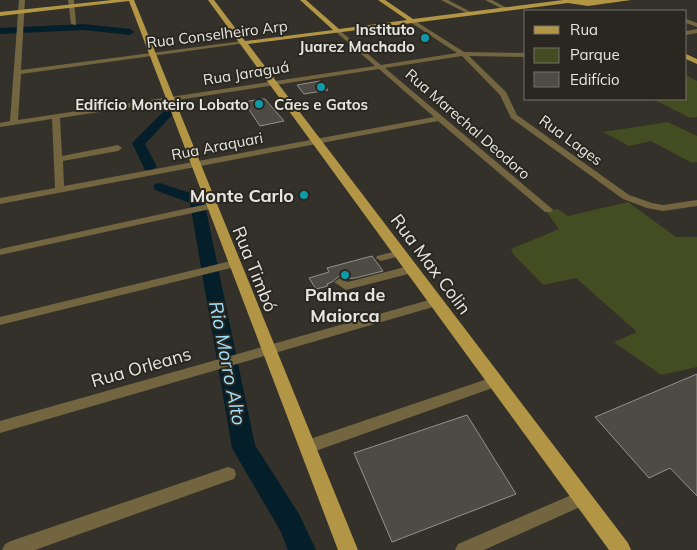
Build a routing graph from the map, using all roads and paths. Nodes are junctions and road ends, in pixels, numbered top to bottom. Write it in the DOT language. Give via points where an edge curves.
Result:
graph roads {
  1 [pos="22,0"];
  2 [pos="129,0"];
  3 [pos="211,0"];
  4 [pos="303,0"];
  5 [pos="380,0"];
  6 [pos="444,0"];
  7 [pos="488,0"];
  8 [pos="567,0"];
  9 [pos="628,0"];
  10 [pos="71,3"];
  11 [pos="597,3"];
  12 [pos="506,9"];
  13 [pos="584,10"];
  14 [pos="22,11"];
  15 [pos="0,14"];
  16 [pos="470,14"];
  17 [pos="412,21"];
  18 [pos="74,24"];
  19 [pos="338,31"];
  20 [pos="243,43"];
  21 [pos="463,54"];
  22 [pos="152,55"];
  23 [pos="524,55"];
  24 [pos="380,66"];
  25 [pos="17,72"];
  26 [pos="273,83"];
  27 [pos="170,99"];
  28 [pos="56,116"];
  29 [pos="440,118"];
  30 [pos="14,123"];
  31 [pos="0,125"];
  32 [pos="316,141"];
  33 [pos="118,148"];
  34 [pos="58,159"];
  35 [pos="195,164"];
  36 [pos="60,190"];
  37 [pos="0,201"];
  38 [pos="697,202"];
  39 [pos="208,206"];
  40 [pos="548,210"];
  41 [pos="0,252"];
  42 [pos="400,253"];
  43 [pos="381,258"];
  44 [pos="235,264"];
  45 [pos="412,269"];
  46 [pos="340,282"];
  47 [pos="436,302"];
  48 [pos="0,321"];
  49 [pos="268,350"];
  50 [pos="496,381"];
  51 [pos="0,427"];
  52 [pos="307,447"];
  53 [pos="228,474"];
  54 [pos="582,498"];
  55 [pos="11,550"];
  56 [pos="348,550"];
  57 [pos="464,550"];
  58 [pos="621,550"];
  1 -- 14 [label="street"];
  2 -- 10 [label="main road"];
  2 -- 22 [label="main road, Rua Timbó"];
  3 -- 20 [label="main road, Rua Max Colin"];
  4 -- 19 [label="main road, Rua Marechal Deodoro"];
  5 -- 17 [label="main road, Rua Lages"];
  6 -- 16 [label="street"];
  7 -- 12 [label="street"];
  8 -- 11 [label="main road, Rua Conselheiro Arp"];
  8 -- 12 [label="main road, Rua Conselheiro Arp"];
  8 -- 13 [label="main road"];
  9 -- 11 [label="main road"];
  10 -- 14 [label="main road"];
  10 -- 18 [label="street"];
  11 -- 13 [label="main road" via="582,5"];
  12 -- 16 [label="main road, Rua Conselheiro Arp"];
  14 -- 15 [label="main road"];
  14 -- 25 [label="street"];
  16 -- 17 [label="main road, Rua Conselheiro Arp"];
  17 -- 19 [label="main road, Rua Conselheiro Arp"];
  17 -- 21 [label="street, Rua Lages"];
  19 -- 20 [label="main road, Rua Conselheiro Arp"];
  19 -- 24 [label="street, Rua Marechal Deodoro"];
  20 -- 22 [label="street, Rua Conselheiro Arp"];
  20 -- 26 [label="main road, Rua Max Colin"];
  21 -- 23 [label="street, Rua Jaraguá"];
  21 -- 24 [label="street, Rua Jaraguá"];
  21 -- 38 [label="street, Rua Lages" via="497,87 514,116 626,197 663,208"];
  22 -- 25 [label="street, Rua Conselheiro Arp"];
  22 -- 27 [label="main road, Rua Timbó"];
  24 -- 26 [label="street, Rua Jaraguá"];
  24 -- 29 [label="street, Rua Marechal Deodoro"];
  25 -- 30 [label="street"];
  26 -- 27 [label="street, Rua Jaraguá"];
  26 -- 32 [label="main road, Rua Max Colin"];
  27 -- 28 [label="street, Rua Jaraguá"];
  27 -- 35 [label="main road, Rua Timbó"];
  28 -- 30 [label="street, Rua Jaraguá"];
  28 -- 34 [label="street"];
  29 -- 32 [label="street, Rua Araquari"];
  29 -- 40 [label="street, Rua Marechal Deodoro"];
  30 -- 31 [label="street, Rua Jaraguá"];
  32 -- 35 [label="street, Rua Araquari"];
  32 -- 42 [label="main road, Rua Max Colin"];
  33 -- 34 [label="street"];
  34 -- 36 [label="street"];
  35 -- 36 [label="street, Rua Araquari"];
  35 -- 39 [label="main road, Rua Timbó"];
  36 -- 37 [label="street, Rua Araquari"];
  39 -- 41 [label="street"];
  39 -- 44 [label="main road, Rua Timbó"];
  42 -- 43 [label="street"];
  42 -- 45 [label="main road, Rua Max Colin"];
  44 -- 48 [label="street"];
  44 -- 49 [label="main road, Rua Timbó"];
  45 -- 46 [label="street" via="346,286"];
  45 -- 47 [label="main road, Rua Max Colin"];
  47 -- 49 [label="street, Rua Orleans"];
  47 -- 50 [label="main road, Rua Max Colin"];
  49 -- 51 [label="street, Rua Orleans"];
  49 -- 52 [label="main road, Rua Timbó"];
  50 -- 52 [label="street"];
  50 -- 54 [label="main road, Rua Max Colin"];
  52 -- 56 [label="main road, Rua Timbó"];
  53 -- 55 [label="street"];
  54 -- 57 [label="street"];
  54 -- 58 [label="main road, Rua Max Colin"];
}
